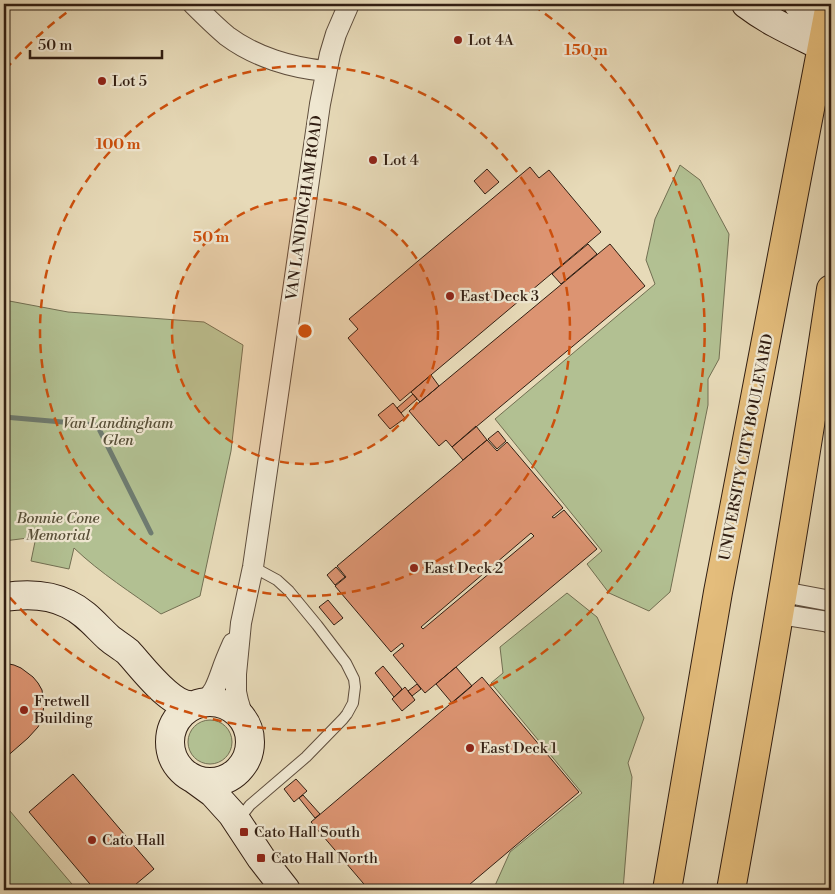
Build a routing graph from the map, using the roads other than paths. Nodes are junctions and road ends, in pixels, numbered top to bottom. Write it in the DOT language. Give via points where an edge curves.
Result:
graph roads {
  1 [pos="193,4"];
  2 [pos="349,4"];
  3 [pos="746,4"];
  4 [pos="798,4"];
  5 [pos="829,14"];
  6 [pos="826,49"];
  7 [pos="326,71"];
  8 [pos="831,289"];
  9 [pos="253,567"];
  10 [pos="4,597"];
  11 [pos="831,601"];
  12 [pos="781,603"];
  13 [pos="241,623"];
  14 [pos="831,624"];
  15 [pos="97,627"];
  16 [pos="198,704"];
  17 [pos="245,724"];
  18 [pos="170,741"];
  19 [pos="244,762"];
  20 [pos="188,775"];
  21 [pos="240,824"];
  22 [pos="278,886"];
  23 [pos="668,890"];
  24 [pos="731,890"];
  1 -- 7 [label="street" via="216,27 244,47 282,62"];
  2 -- 7 [label="street, VAN LANDINGHAM ROAD" via="336,34"];
  3 -- 6 [label="street"];
  4 -- 5 [label="street"];
  5 -- 6 [label="main road, UNIVERSITY CITY BOULEVARD"];
  6 -- 23 [label="main road, UNIVERSITY CITY BOULEVARD" via="717,600"];
  7 -- 9 [label="street, VAN LANDINGHAM ROAD"];
  8 -- 12 [label="main road"];
  9 -- 13 [label="street, VAN LANDINGHAM ROAD"];
  9 -- 21 [label="lane" via="283,585 313,620 348,668 354,679 355,694 343,720 250,805"];
  10 -- 15 [label="street" via="34,596 68,603"];
  11 -- 12 [label="street"];
  12 -- 14 [label="street"];
  12 -- 24 [label="main road"];
  13 -- 16 [label="street, VAN LANDINGHAM ROAD" via="219,682 209,697"];
  13 -- 17 [label="street, VAN LANDINGHAM ROAD" via="236,685"];
  15 -- 16 [label="street" via="126,651 160,688 184,704"];
  15 -- 18 [label="street" via="121,665 166,720"];
  16 -- 17 [label="street" via="227,706 238,713"];
  16 -- 18 [label="street" via="180,717"];
  17 -- 19 [label="street" via="250,743"];
  18 -- 20 [label="street" via="178,766"];
  19 -- 20 [label="street" via="231,776 219,781 200,780"];
  19 -- 21 [label="street" via="235,792"];
  20 -- 21 [label="street" via="213,793"];
  21 -- 22 [label="street"];
}
